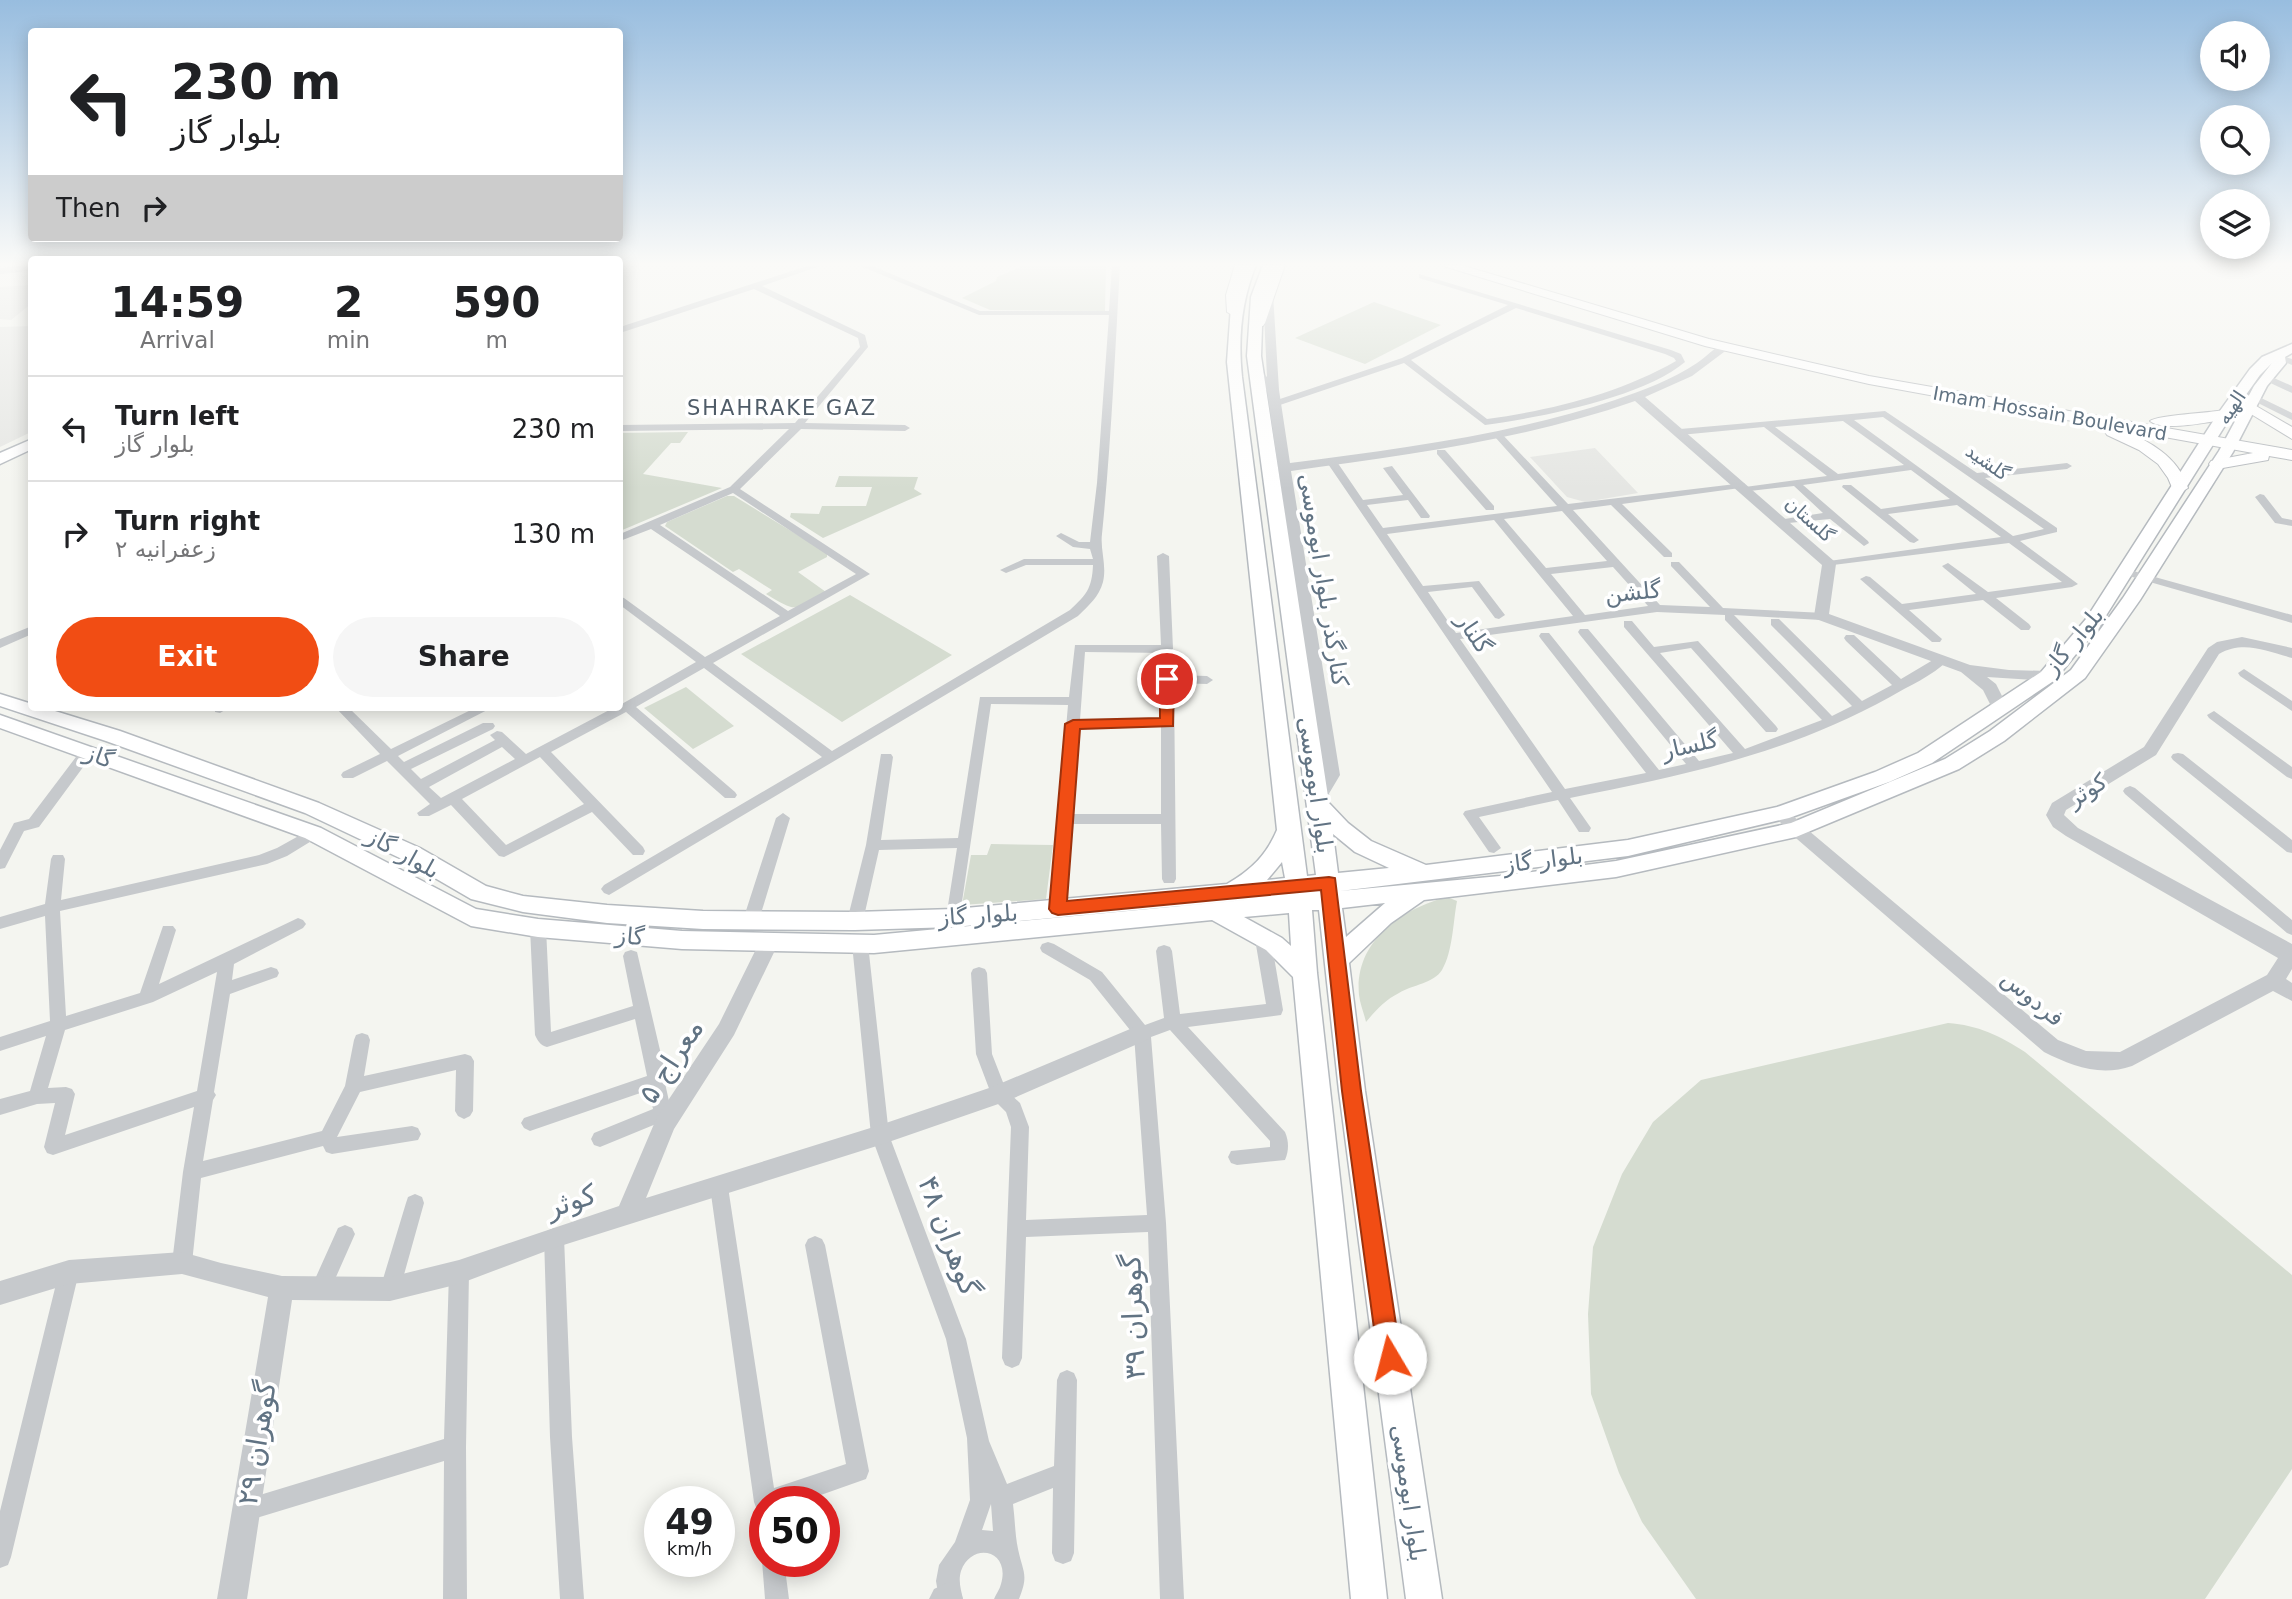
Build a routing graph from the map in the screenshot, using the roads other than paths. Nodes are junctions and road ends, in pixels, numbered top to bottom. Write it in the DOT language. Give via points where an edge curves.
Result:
graph roads {
  1 [pos="863,340"];
  2 [pos="1110,340"];
  3 [pos="1232,340"];
  4 [pos="1254,340"];
  5 [pos="1271,340"];
  6 [pos="1449,340"];
  7 [pos="1628,340"];
  8 [pos="1697,340"];
  9 [pos="1728,340"];
  10 [pos="1724,347"];
  11 [pos="2292,348"];
  12 [pos="2278,356"];
  13 [pos="1405,360"];
  14 [pos="2292,362"];
  15 [pos="1256,372"];
  16 [pos="2267,377"];
  17 [pos="2292,390"];
  18 [pos="1637,396"];
  19 [pos="1274,397"];
  20 [pos="2253,403"];
  21 [pos="2224,415"];
  22 [pos="1843,416"];
  23 [pos="2292,417"];
  24 [pos="2074,418"];
  25 [pos="2143,421"];
  26 [pos="1766,424"];
  27 [pos="798,426"];
  28 [pos="623,428"];
  29 [pos="905,428"];
  30 [pos="1680,432"];
  31 [pos="2292,434"];
  32 [pos="1497,435"];
  33 [pos="2211,436"];
  34 [pos="28,438"];
  35 [pos="2234,440"];
  36 [pos="28,444"];
  37 [pos="2292,445"];
  38 [pos="6,452"];
  39 [pos="1441,452"];
  40 [pos="2292,455"];
  41 [pos="1331,461"];
  42 [pos="2217,464"];
  43 [pos="2067,466"];
  44 [pos="1914,467"];
  45 [pos="1283,468"];
  46 [pos="1388,468"];
  47 [pos="1978,476"];
  48 [pos="1836,478"];
  49 [pos="1799,487"];
  50 [pos="1847,487"];
  51 [pos="1742,488"];
  52 [pos="2180,488"];
  53 [pos="734,489"];
  54 [pos="2260,496"];
  55 [pos="1410,497"];
  56 [pos="1959,501"];
  57 [pos="1614,502"];
  58 [pos="1361,503"];
  59 [pos="1567,509"];
  60 [pos="1879,512"];
  61 [pos="1493,513"];
  62 [pos="1832,515"];
  63 [pos="1424,516"];
  64 [pos="1782,522"];
  65 [pos="2292,523"];
  66 [pos="651,524"];
  67 [pos="1380,532"];
  68 [pos="1060,536"];
  69 [pos="623,537"];
  70 [pos="2012,539"];
  71 [pos="1914,540"];
  72 [pos="1864,543"];
  73 [pos="1095,546"];
  74 [pos="1163,556"];
  75 [pos="1099,562"];
  76 [pos="1616,563"];
  77 [pos="1829,564"];
  78 [pos="1948,566"];
  79 [pos="1006,570"];
  80 [pos="1543,572"];
  81 [pos="2136,575"];
  82 [pos="1293,579"];
  83 [pos="1866,579"];
  84 [pos="1420,590"];
  85 [pos="1986,596"];
  86 [pos="623,602"];
  87 [pos="1657,608"];
  88 [pos="1900,608"];
  89 [pos="1724,614"];
  90 [pos="1499,615"];
  91 [pos="1821,616"];
  92 [pos="789,617"];
  93 [pos="2292,619"];
  94 [pos="1775,622"];
  95 [pos="1628,624"];
  96 [pos="1583,625"];
  97 [pos="28,626"];
  98 [pos="28,626"];
  99 [pos="2025,627"];
  100 [pos="0,635"];
  101 [pos="1545,636"];
  102 [pos="1451,637"];
  103 [pos="1850,638"];
  104 [pos="1936,639"];
  105 [pos="0,644"];
  106 [pos="1651,651"];
  107 [pos="2292,653"];
  108 [pos="1167,655"];
  109 [pos="1942,660"];
  110 [pos="706,662"];
  111 [pos="1967,669"];
  112 [pos="2244,673"];
  113 [pos="2048,676"];
  114 [pos="1167,679"];
  115 [pos="1207,680"];
  116 [pos="1901,686"];
  117 [pos="0,699"];
  118 [pos="1074,701"];
  119 [pos="627,706"];
  120 [pos="2292,707"];
  121 [pos="28,708"];
  122 [pos="623,708"];
  123 [pos="1861,708"];
  124 [pos="2001,710"];
  125 [pos="37,711"];
  126 [pos="345,711"];
  127 [pos="472,711"];
  128 [pos="477,711"];
  129 [pos="618,711"];
  130 [pos="2214,715"];
  131 [pos="0,721"];
  132 [pos="1831,722"];
  133 [pos="1167,723"];
  134 [pos="1073,724"];
  135 [pos="488,726"];
  136 [pos="1771,729"];
  137 [pos="113,736"];
  138 [pos="504,741"];
  139 [pos="542,751"];
  140 [pos="88,752"];
  141 [pos="389,754"];
  142 [pos="1742,755"];
  143 [pos="831,757"];
  144 [pos="886,757"];
  145 [pos="2178,757"];
  146 [pos="524,760"];
  147 [pos="1695,766"];
  148 [pos="402,768"];
  149 [pos="2292,774"];
  150 [pos="348,775"];
  151 [pos="1655,775"];
  152 [pos="420,786"];
  153 [pos="2130,792"];
  154 [pos="1558,793"];
  155 [pos="730,795"];
  156 [pos="453,798"];
  157 [pos="1318,802"];
  158 [pos="595,804"];
  159 [pos="439,805"];
  160 [pos="424,813"];
  161 [pos="1781,813"];
  162 [pos="783,818"];
  163 [pos="1065,819"];
  164 [pos="1168,819"];
  165 [pos="1584,828"];
  166 [pos="1796,829"];
  167 [pos="1289,830"];
  168 [pos="313,833"];
  169 [pos="965,843"];
  170 [pos="873,845"];
  171 [pos="1493,848"];
  172 [pos="2292,848"];
  173 [pos="638,852"];
  174 [pos="58,859"];
  175 [pos="0,864"];
  176 [pos="1169,879"];
  177 [pos="1427,882"];
  178 [pos="609,889"];
  179 [pos="1330,892"];
  180 [pos="1299,895"];
  181 [pos="1220,903"];
  182 [pos="52,908"];
  183 [pos="954,918"];
  184 [pos="751,920"];
  185 [pos="855,921"];
  186 [pos="0,923"];
  187 [pos="298,924"];
  188 [pos="538,928"];
  189 [pos="1054,928"];
  190 [pos="2292,929"];
  191 [pos="168,930"];
  192 [pos="769,942"];
  193 [pos="860,944"];
  194 [pos="1264,945"];
  195 [pos="1164,951"];
  196 [pos="2291,954"];
  197 [pos="631,956"];
  198 [pos="227,961"];
  199 [pos="1336,961"];
  200 [pos="979,973"];
  201 [pos="1305,973"];
  202 [pos="271,974"];
  203 [pos="2274,981"];
  204 [pos="224,989"];
  205 [pos="2292,993"];
  206 [pos="147,997"];
  207 [pos="643,1010"];
  208 [pos="1174,1022"];
  209 [pos="58,1025"];
  210 [pos="1142,1033"];
  211 [pos="362,1040"];
  212 [pos="0,1044"];
  213 [pos="658,1080"];
  214 [pos="354,1086"];
  215 [pos="999,1094"];
  216 [pos="207,1095"];
  217 [pos="37,1097"];
  218 [pos="0,1107"];
  219 [pos="464,1111"];
  220 [pos="663,1118"];
  221 [pos="530,1123"];
  222 [pos="412,1134"];
  223 [pos="880,1135"];
  224 [pos="328,1137"];
  225 [pos="600,1139"];
  226 [pos="1237,1157"];
  227 [pos="192,1172"];
  228 [pos="719,1187"];
  229 [pos="415,1203"];
  230 [pos="627,1214"];
  231 [pos="1157,1223"];
  232 [pos="1016,1229"];
  233 [pos="345,1234"];
  234 [pos="554,1237"];
  235 [pos="816,1245"];
  236 [pos="182,1262"];
  237 [pos="69,1272"];
  238 [pos="459,1272"];
  239 [pos="282,1288"];
  240 [pos="321,1288"];
  241 [pos="390,1289"];
  242 [pos="0,1293"];
  243 [pos="1012,1359"];
  244 [pos="1067,1380"];
  245 [pos="978,1438"];
  246 [pos="455,1447"];
  247 [pos="1065,1473"];
  248 [pos="764,1486"];
  249 [pos="813,1486"];
  250 [pos="1001,1497"];
  251 [pos="247,1510"];
  252 [pos="965,1546"];
  253 [pos="1007,1553"];
  254 [pos="1063,1553"];
  255 [pos="0,1557"];
  256 [pos="775,1577"];
  257 [pos="1009,1597"];
  258 [pos="948,1598"];
  259 [pos="232,1599"];
  260 [pos="455,1599"];
  261 [pos="572,1599"];
  262 [pos="778,1599"];
  263 [pos="1172,1599"];
  264 [pos="1369,1599"];
  265 [pos="1423,1599"];
  1 -- 27 [label="street" via="864,347"];
  2 -- 73 [label="street"];
  3 -- 167 [label="main road, بلوار ابوموسی"];
  4 -- 15 [label="main road, بلوار ابوموسی"];
  5 -- 19 [label="street, کنارگذر بلوار ابوموسی"];
  6 -- 13 [label="street"];
  7 -- 13 [label="street" via="1678,356 1681,362 1614,392 1485,422"];
  8 -- 10 [label="main road, Imam Hossain Boulevard"];
  9 -- 25 [label="main road, Imam Hossain Boulevard" via="1876,374"];
  10 -- 18 [label="street" via="1688,374"];
  10 -- 24 [label="main road, Imam Hossain Boulevard" via="1869,380"];
  11 -- 12 [label="main road, الهیه"];
  12 -- 14 [label="street"];
  12 -- 16 [label="main road, الهیه" via="2279,363"];
  12 -- 21 [label="main road, الهیه" via="2255,372"];
  13 -- 19 [label="street"];
  15 -- 19 [label="street"];
  15 -- 82 [label="main road, بلوار ابوموسی"];
  16 -- 17 [label="street"];
  16 -- 20 [label="main road, الهیه"];
  18 -- 30 [label="street, گلستان"];
  18 -- 32 [label="street" via="1561,422"];
  19 -- 45 [label="street, کنارگذر بلوار ابوموسی"];
  20 -- 23 [label="street"];
  20 -- 31 [label="main road"];
  20 -- 35 [label="main road, الهیه"];
  21 -- 25 [label="main road"];
  21 -- 33 [label="main road, الهیه"];
  22 -- 26 [label="street, گلشید"];
  22 -- 44 [label="street"];
  22 -- 47 [label="street, گلشید" via="1890,416"];
  24 -- 33 [label="main road, Imam Hossain Boulevard"];
  24 -- 52 [label="main road" via="2148,450 2178,475"];
  25 -- 33 [label="main road, Imam Hossain Boulevard"];
  26 -- 30 [label="street, گلشید"];
  26 -- 48 [label="street"];
  27 -- 28 [label="street"];
  27 -- 29 [label="street"];
  27 -- 53 [label="street"];
  30 -- 51 [label="street, گلستان"];
  32 -- 41 [label="street"];
  32 -- 59 [label="street"];
  33 -- 35 [label="main road"];
  33 -- 52 [label="main road, بلوار گاز"];
  34 -- 38 [label="main road"];
  35 -- 37 [label="main road"];
  35 -- 40 [label="main road"];
  35 -- 42 [label="main road, بلوار گاز"];
  36 -- 38 [label="main road"];
  39 -- 61 [label="street"];
  40 -- 42 [label="main road"];
  41 -- 45 [label="street"];
  41 -- 58 [label="street, گلنار"];
  42 -- 81 [label="main road, بلوار گاز"];
  43 -- 47 [label="street"];
  44 -- 48 [label="street"];
  44 -- 56 [label="street"];
  45 -- 82 [label="street, کنارگذر بلوار ابوموسی"];
  46 -- 55 [label="street"];
  47 -- 70 [label="street, گلشید" via="2053,530"];
  48 -- 51 [label="street"];
  49 -- 62 [label="street"];
  50 -- 60 [label="street"];
  51 -- 57 [label="street"];
  51 -- 64 [label="street, گلستان"];
  52 -- 81 [label="main road, بلوار گاز"];
  53 -- 66 [label="street"];
  53 -- 92 [label="street" via="864,574"];
  54 -- 65 [label="street" via="2279,521"];
  55 -- 58 [label="street"];
  55 -- 63 [label="street"];
  56 -- 60 [label="street"];
  56 -- 70 [label="street"];
  57 -- 59 [label="street"];
  57 -- 89 [label="street"];
  58 -- 67 [label="street, گلنار"];
  59 -- 61 [label="street"];
  59 -- 76 [label="street"];
  60 -- 71 [label="street"];
  61 -- 67 [label="street"];
  61 -- 80 [label="street"];
  62 -- 64 [label="street"];
  62 -- 72 [label="street"];
  64 -- 77 [label="street, گلستان"];
  66 -- 69 [label="street"];
  66 -- 92 [label="street"];
  67 -- 84 [label="street, گلنار"];
  68 -- 73 [label="street" via="1077,545"];
  70 -- 77 [label="street, گلشید"];
  70 -- 85 [label="street" via="2072,584"];
  73 -- 75 [label="street"];
  74 -- 108 [label="street"];
  75 -- 79 [label="street" via="1024,562"];
  75 -- 143 [label="street" via="1096,590 1074,613"];
  76 -- 80 [label="street"];
  76 -- 87 [label="street"];
  77 -- 91 [label="street, گلستان"];
  78 -- 85 [label="street"];
  80 -- 96 [label="street"];
  81 -- 93 [label="street"];
  81 -- 113 [label="main road, بلوار گاز"];
  81 -- 166 [label="main road, بلوار گاز" via="2078,674 1997,736 1952,764"];
  82 -- 157 [label="main road, بلوار ابوموسی" via="1306,662"];
  83 -- 88 [label="street"];
  84 -- 90 [label="street" via="1475,583"];
  84 -- 102 [label="street, گلنار"];
  85 -- 88 [label="street"];
  85 -- 99 [label="street"];
  86 -- 110 [label="street"];
  87 -- 89 [label="street, گلشن"];
  87 -- 96 [label="street, گلشن"];
  88 -- 104 [label="street"];
  89 -- 91 [label="street, گلشن"];
  89 -- 132 [label="street"];
  91 -- 109 [label="street"];
  92 -- 110 [label="street"];
  94 -- 123 [label="street"];
  95 -- 106 [label="street"];
  96 -- 102 [label="street, گلشن"];
  96 -- 147 [label="street"];
  97 -- 100 [label="street"];
  98 -- 105 [label="street"];
  101 -- 151 [label="street"];
  102 -- 154 [label="street, گلنار"];
  103 -- 116 [label="street"];
  106 -- 136 [label="street" via="1695,644"];
  106 -- 142 [label="street"];
  107 -- 196 [label="street, کوثر" via="2225,642 2214,651 2150,751 2058,807 2055,815 2072,832"];
  108 -- 114 [label="street"];
  108 -- 118 [label="street" via="1079,648"];
  109 -- 111 [label="street"];
  109 -- 116 [label="street, گلسار"];
  110 -- 119 [label="street"];
  110 -- 143 [label="street"];
  111 -- 113 [label="street"];
  111 -- 124 [label="street" via="1990,687"];
  112 -- 120 [label="street"];
  113 -- 124 [label="main road, بلوار گاز"];
  114 -- 115 [label="street"];
  114 -- 133 [label="street"];
  116 -- 123 [label="street, گلسار"];
  117 -- 121 [label="main road, بلوار گاز"];
  118 -- 134 [label="street"];
  118 -- 169 [label="street" via="985,700"];
  119 -- 122 [label="street"];
  119 -- 155 [label="street"];
  123 -- 132 [label="street, گلسار"];
  124 -- 161 [label="main road, بلوار گاز" via="1925,758"];
  125 -- 137 [label="main road, بلوار گاز"];
  126 -- 141 [label="street"];
  127 -- 141 [label="street"];
  128 -- 135 [label="street"];
  129 -- 139 [label="street"];
  130 -- 149 [label="street"];
  131 -- 140 [label="main road, گاز"];
  132 -- 142 [label="street, گلسار"];
  133 -- 134 [label="street"];
  133 -- 164 [label="street"];
  134 -- 163 [label="street"];
  135 -- 138 [label="street"];
  135 -- 148 [label="street"];
  137 -- 140 [label="main road"];
  137 -- 184 [label="main road, بلوار گاز" via="312,808 412,854 479,893 523,904 607,914"];
  138 -- 146 [label="street"];
  138 -- 152 [label="street"];
  139 -- 146 [label="street"];
  139 -- 158 [label="street"];
  140 -- 168 [label="main road, گاز"];
  140 -- 175 [label="street" via="34,822 19,827"];
  141 -- 148 [label="street"];
  141 -- 150 [label="street"];
  142 -- 147 [label="street, گلسار"];
  143 -- 178 [label="street"];
  144 -- 170 [label="street"];
  145 -- 172 [label="street"];
  146 -- 156 [label="street"];
  147 -- 151 [label="street, گلسار"];
  148 -- 152 [label="street"];
  151 -- 154 [label="street, گلسار"];
  152 -- 159 [label="street"];
  153 -- 190 [label="street"];
  154 -- 165 [label="street, گلنار"];
  154 -- 171 [label="street, گلسار" via="1470,814"];
  156 -- 158 [label="street" via="504,852"];
  156 -- 159 [label="street"];
  157 -- 177 [label="main road" via="1334,825 1371,853"];
  157 -- 179 [label="main road, بلوار ابوموسی"];
  158 -- 173 [label="street"];
  159 -- 160 [label="street"];
  161 -- 166 [label="street, فردوس"];
  161 -- 177 [label="main road, بلوار گاز" via="1628,848"];
  162 -- 184 [label="street"];
  163 -- 164 [label="street"];
  163 -- 189 [label="street"];
  164 -- 176 [label="street"];
  166 -- 177 [label="main road, بلوار گاز" via="1616,869"];
  166 -- 203 [label="street, فردوس" via="2051,1046 2069,1055 2093,1062 2124,1060"];
  167 -- 180 [label="main road, بلوار ابوموسی"];
  167 -- 181 [label="main road" via="1266,870"];
  168 -- 182 [label="street" via="262,860"];
  168 -- 188 [label="main road, گاز" via="471,917"];
  169 -- 170 [label="street"];
  169 -- 183 [label="street"];
  170 -- 185 [label="street"];
  174 -- 182 [label="street"];
  177 -- 179 [label="main road, بلوار گاز"];
  177 -- 199 [label="main road"];
  179 -- 180 [label="main road, بلوار گاز"];
  179 -- 199 [label="main road, بلوار ابوموسی"];
  180 -- 181 [label="main road, گاز"];
  180 -- 201 [label="main road, بلوار ابوموسی"];
  181 -- 189 [label="main road, گاز"];
  181 -- 201 [label="main road"];
  182 -- 186 [label="street"];
  182 -- 209 [label="street"];
  183 -- 185 [label="main road, بلوار گاز"];
  183 -- 189 [label="main road, بلوار گاز"];
  184 -- 185 [label="main road, بلوار گاز"];
  187 -- 198 [label="street"];
  188 -- 192 [label="main road, گاز"];
  188 -- 207 [label="street" via="542,1035 547,1040"];
  189 -- 193 [label="main road, گاز"];
  189 -- 210 [label="street"];
  191 -- 206 [label="street"];
  192 -- 193 [label="main road, گاز"];
  192 -- 220 [label="street, معراج ۵" via="727,1029"];
  193 -- 223 [label="street, گوهران ۴۸"];
  194 -- 208 [label="street" via="1275,1010"];
  195 -- 208 [label="street"];
  196 -- 203 [label="street"];
  197 -- 207 [label="street"];
  198 -- 204 [label="street"];
  198 -- 206 [label="street"];
  199 -- 265 [label="main road, بلوار ابوموسی"];
  200 -- 215 [label="street" via="984,1054"];
  201 -- 264 [label="main road, بلوار ابوموسی"];
  202 -- 204 [label="street"];
  203 -- 205 [label="street"];
  204 -- 216 [label="street"];
  206 -- 209 [label="street"];
  207 -- 213 [label="street"];
  208 -- 210 [label="street"];
  208 -- 226 [label="street" via="1279,1138 1279,1154"];
  209 -- 212 [label="street"];
  209 -- 217 [label="street"];
  210 -- 215 [label="street, کوثر"];
  210 -- 231 [label="street, گوهران ۳۹"];
  211 -- 214 [label="street"];
  213 -- 220 [label="street"];
  213 -- 221 [label="street"];
  214 -- 219 [label="street" via="465,1061"];
  214 -- 224 [label="street"];
  215 -- 223 [label="street, کوثر"];
  215 -- 232 [label="street" via="1014,1108 1020,1127"];
  216 -- 217 [label="street" via="53,1147 66,1094"];
  216 -- 227 [label="street"];
  217 -- 218 [label="street"];
  220 -- 225 [label="street"];
  220 -- 230 [label="street, معراج ۵"];
  222 -- 224 [label="street" via="332,1146"];
  223 -- 228 [label="street, کوثر"];
  223 -- 245 [label="street, گوهران ۴۸" via="956,1339"];
  224 -- 227 [label="street"];
  227 -- 236 [label="street"];
  228 -- 230 [label="street, کوثر"];
  228 -- 248 [label="street"];
  229 -- 241 [label="street"];
  230 -- 234 [label="street, کوثر"];
  231 -- 232 [label="street"];
  231 -- 263 [label="street, گوهران ۳۹"];
  232 -- 243 [label="street"];
  233 -- 240 [label="street"];
  234 -- 238 [label="street, کوثر"];
  234 -- 261 [label="street"];
  235 -- 249 [label="street" via="858,1471"];
  236 -- 237 [label="street, کوثر"];
  236 -- 239 [label="street, کوثر"];
  237 -- 242 [label="street, کوثر"];
  237 -- 255 [label="street"];
  238 -- 241 [label="street, کوثر"];
  238 -- 246 [label="street"];
  239 -- 240 [label="street, کوثر"];
  239 -- 251 [label="street, گوهران ۲۹"];
  240 -- 241 [label="street, کوثر"];
  244 -- 247 [label="street"];
  245 -- 250 [label="street"];
  245 -- 252 [label="street, گوهران ۴۸" via="981,1500"];
  246 -- 251 [label="street"];
  246 -- 260 [label="street"];
  247 -- 250 [label="street"];
  247 -- 254 [label="street"];
  250 -- 253 [label="street"];
  251 -- 259 [label="street, گوهران ۲۹"];
  252 -- 253 [label="street" via="988,1541"];
  252 -- 258 [label="street, گوهران ۴۸" via="953,1560 947,1578"];
  253 -- 257 [label="street" via="1014,1571"];
  256 -- 262 [label="street"];
}
